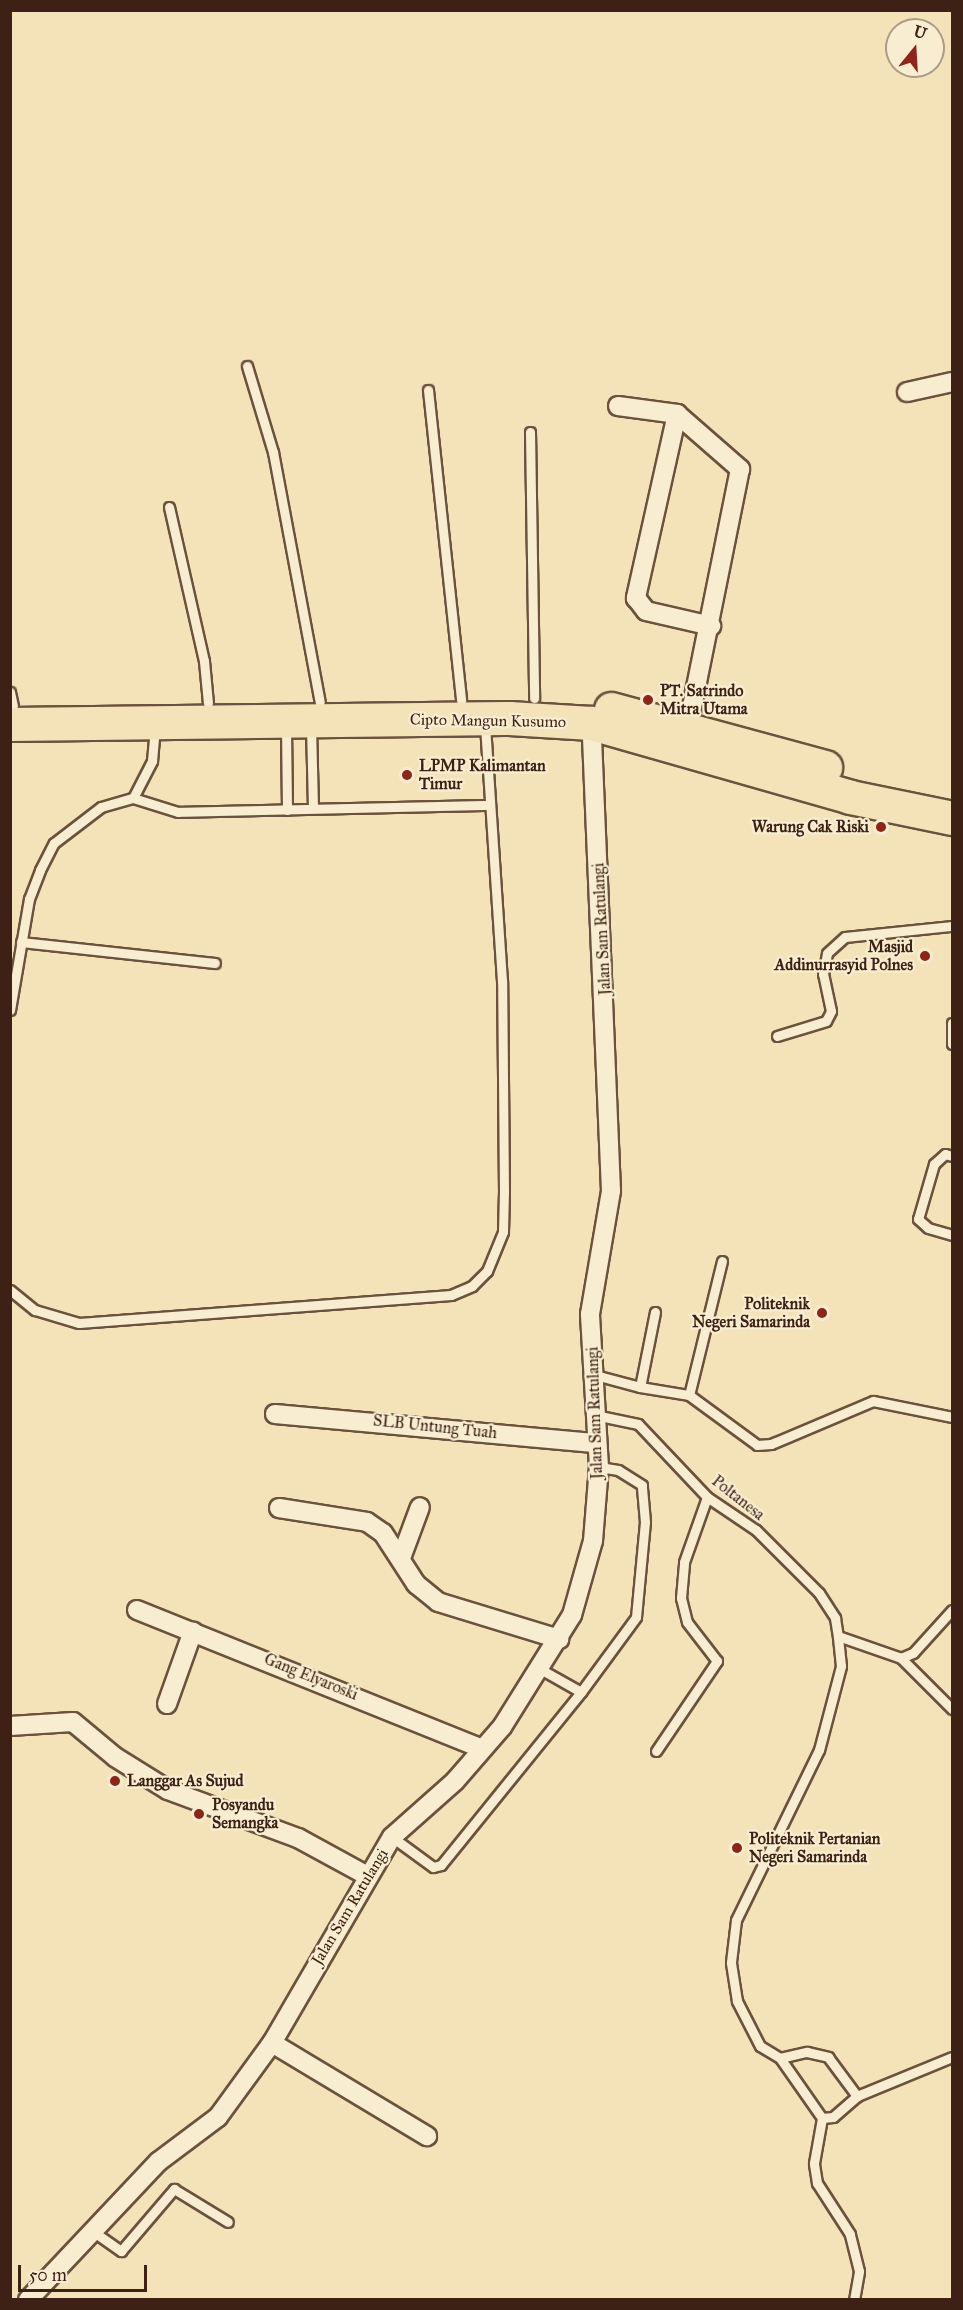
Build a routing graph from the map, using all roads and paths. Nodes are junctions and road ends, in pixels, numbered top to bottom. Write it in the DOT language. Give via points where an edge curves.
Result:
graph roads {
  1 [pos="247,366"];
  2 [pos="952,382"];
  3 [pos="428,390"];
  4 [pos="907,392"];
  5 [pos="618,406"];
  6 [pos="677,414"];
  7 [pos="531,432"];
  8 [pos="169,507"];
  9 [pos="711,626"];
  10 [pos="534,698"];
  11 [pos="208,704"];
  12 [pos="11,707"];
  13 [pos="473,709"];
  14 [pos="82,714"];
  15 [pos="306,715"];
  16 [pos="155,723"];
  17 [pos="591,723"];
  18 [pos="685,739"];
  19 [pos="952,797"];
  20 [pos="133,798"];
  21 [pos="490,805"];
  22 [pos="313,808"];
  23 [pos="286,810"];
  24 [pos="952,818"];
  25 [pos="952,926"];
  26 [pos="21,942"];
  27 [pos="215,963"];
  28 [pos="10,1010"];
  29 [pos="952,1023"];
  30 [pos="777,1036"];
  31 [pos="952,1044"];
  32 [pos="952,1156"];
  33 [pos="952,1235"];
  34 [pos="722,1261"];
  35 [pos="10,1290"];
  36 [pos="655,1312"];
  37 [pos="595,1375"];
  38 [pos="640,1387"];
  39 [pos="689,1395"];
  40 [pos="275,1414"];
  41 [pos="595,1414"];
  42 [pos="952,1417"];
  43 [pos="594,1443"];
  44 [pos="599,1467"];
  45 [pos="707,1497"];
  46 [pos="420,1507"];
  47 [pos="279,1508"];
  48 [pos="401,1558"];
  49 [pos="137,1610"];
  50 [pos="952,1610"];
  51 [pos="193,1631"];
  52 [pos="838,1636"];
  53 [pos="559,1639"];
  54 [pos="901,1658"];
  55 [pos="542,1670"];
  56 [pos="580,1692"];
  57 [pos="167,1704"];
  58 [pos="952,1709"];
  59 [pos="10,1726"];
  60 [pos="482,1749"];
  61 [pos="656,1751"];
  62 [pos="392,1837"];
  63 [pos="366,1875"];
  64 [pos="272,2043"];
  65 [pos="952,2057"];
  66 [pos="780,2058"];
  67 [pos="857,2096"];
  68 [pos="822,2118"];
  69 [pos="427,2136"];
  70 [pos="228,2222"];
  71 [pos="91,2230"];
  72 [pos="28,2300"];
  73 [pos="854,2300"];
  1 -- 15 [label="lane" via="273,452"];
  2 -- 4 [label="street"];
  3 -- 13 [label="lane"];
  5 -- 6 [label="street"];
  6 -- 9 [label="street" via="740,469"];
  6 -- 9 [label="street" via="636,598 646,611"];
  7 -- 10 [label="lane"];
  8 -- 11 [label="lane" via="204,661"];
  9 -- 18 [label="street"];
  10 -- 13 [label="highway, Cipto Mangun Kusumo"];
  10 -- 18 [label="highway, Cipto Mangun Kusumo" via="582,702"];
  11 -- 14 [label="highway, Cipto Mangun Kusumo"];
  11 -- 15 [label="highway, Cipto Mangun Kusumo"];
  12 -- 14 [label="highway, Cipto Mangun Kusumo"];
  13 -- 15 [label="highway, Cipto Mangun Kusumo"];
  13 -- 17 [label="highway, Cipto Mangun Kusumo"];
  13 -- 21 [label="lane"];
  14 -- 16 [label="highway, Cipto Mangun Kusumo"];
  15 -- 16 [label="highway, Cipto Mangun Kusumo"];
  15 -- 22 [label="lane"];
  15 -- 23 [label="lane"];
  16 -- 20 [label="lane" via="152,761"];
  17 -- 18 [label="highway, Cipto Mangun Kusumo"];
  17 -- 37 [label="street, Jalan Sam Ratulangi" via="611,1191 590,1314"];
  18 -- 19 [label="highway, Cipto Mangun Kusumo"];
  18 -- 24 [label="highway, Cipto Mangun Kusumo" via="908,812"];
  20 -- 23 [label="lane" via="178,812"];
  20 -- 26 [label="lane" via="101,807 54,843 29,900"];
  21 -- 22 [label="lane"];
  21 -- 35 [label="lane" via="502,981 504,1192 498,1251 479,1279 451,1295 79,1323 35,1310"];
  22 -- 23 [label="lane"];
  25 -- 30 [label="lane" via="845,937 826,953 823,974 831,1011 826,1021"];
  26 -- 27 [label="lane"];
  26 -- 28 [label="lane"];
  29 -- 31 [label="lane"];
  32 -- 33 [label="lane" via="945,1154 934,1164 918,1219 928,1228"];
  34 -- 39 [label="lane"];
  36 -- 38 [label="lane"];
  37 -- 38 [label="lane"];
  37 -- 41 [label="street, Jalan Sam Ratulangi"];
  38 -- 39 [label="lane"];
  39 -- 42 [label="lane" via="763,1447 873,1401"];
  40 -- 43 [label="street, SLB Untung Tuah"];
  41 -- 43 [label="street, Jalan Sam Ratulangi"];
  41 -- 45 [label="lane, Poltanesa" via="638,1424"];
  43 -- 44 [label="street, Jalan Sam Ratulangi"];
  44 -- 53 [label="street, Jalan Sam Ratulangi" via="593,1541"];
  44 -- 56 [label="lane" via="618,1470 642,1485 645,1522 636,1617"];
  45 -- 52 [label="lane, Poltanesa" via="756,1530 800,1572 835,1618"];
  45 -- 61 [label="lane" via="684,1562 681,1598 687,1622 717,1661"];
  46 -- 48 [label="street"];
  47 -- 48 [label="street" via="367,1522 383,1533"];
  48 -- 53 [label="street" via="416,1584 438,1602"];
  49 -- 51 [label="street, Gang Elyaroski"];
  50 -- 54 [label="lane" via="913,1653"];
  51 -- 57 [label="street"];
  51 -- 60 [label="street, Gang Elyaroski"];
  52 -- 54 [label="lane"];
  52 -- 66 [label="lane" via="838,1688 819,1750 736,1920 731,1962 737,2001 760,2046"];
  53 -- 55 [label="street, Jalan Sam Ratulangi"];
  54 -- 58 [label="lane"];
  55 -- 56 [label="lane"];
  55 -- 60 [label="street, Jalan Sam Ratulangi"];
  56 -- 62 [label="lane" via="437,1868"];
  59 -- 63 [label="street" via="73,1722 115,1757 168,1790 298,1838"];
  60 -- 62 [label="street, Jalan Sam Ratulangi"];
  62 -- 63 [label="street, Jalan Sam Ratulangi"];
  63 -- 64 [label="street, Jalan Sam Ratulangi"];
  64 -- 69 [label="street"];
  64 -- 71 [label="street, Jalan Sam Ratulangi" via="218,2117 158,2162"];
  65 -- 67 [label="lane"];
  66 -- 67 [label="lane" via="807,2052 828,2057"];
  66 -- 68 [label="lane"];
  67 -- 68 [label="lane" via="833,2117"];
  68 -- 73 [label="lane" via="816,2173 850,2234 859,2271"];
  70 -- 71 [label="lane" via="174,2189 121,2252"];
  71 -- 72 [label="street, Jalan Sam Ratulangi"];
}
